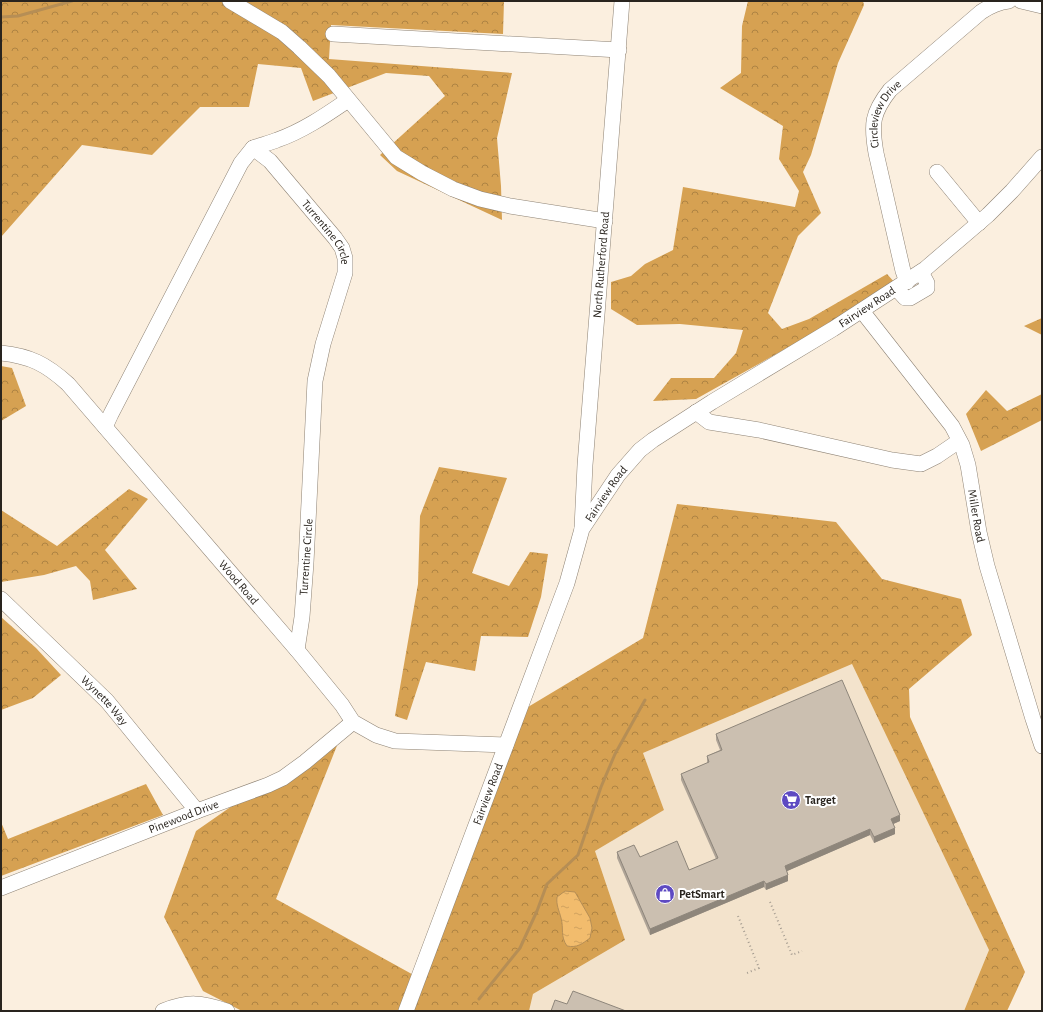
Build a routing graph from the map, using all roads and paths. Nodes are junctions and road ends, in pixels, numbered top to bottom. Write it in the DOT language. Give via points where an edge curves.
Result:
graph roads {
  1 [pos="230,1"];
  2 [pos="622,1"];
  3 [pos="1010,1"];
  4 [pos="1021,1"];
  5 [pos="1042,6"];
  6 [pos="333,34"];
  7 [pos="619,50"];
  8 [pos="348,100"];
  9 [pos="253,148"];
  10 [pos="1042,157"];
  11 [pos="937,172"];
  12 [pos="605,221"];
  13 [pos="979,223"];
  14 [pos="902,286"];
  15 [pos="862,311"];
  16 [pos="1,354"];
  17 [pos="696,412"];
  18 [pos="105,427"];
  19 [pos="959,441"];
  20 [pos="582,529"];
  21 [pos="1,599"];
  22 [pos="297,650"];
  23 [pos="353,722"];
  24 [pos="506,745"];
  25 [pos="1042,746"];
  26 [pos="197,811"];
  27 [pos="1,888"];
  28 [pos="770,902"];
  29 [pos="738,916"];
  30 [pos="802,951"];
  31 [pos="747,972"];
  32 [pos="163,1011"];
  33 [pos="227,1011"];
  34 [pos="406,1011"];
  1 -- 8 [label="street" via="282,32 329,76"];
  2 -- 7 [label="street, North Rutherford Road"];
  3 -- 14 [label="street, Circleview Drive" via="992,5 981,12 890,90 875,113 873,131 876,152 903,271"];
  4 -- 5 [label="street"];
  6 -- 7 [label="street"];
  7 -- 12 [label="street, North Rutherford Road"];
  8 -- 9 [label="street" via="298,131"];
  8 -- 12 [label="street" via="396,157 453,189 510,206"];
  9 -- 18 [label="street" via="241,163"];
  9 -- 22 [label="street, Turrentine Circle" via="270,161 335,238 342,248 346,266 315,381 306,563"];
  10 -- 13 [label="street"];
  11 -- 13 [label="street"];
  12 -- 20 [label="street, North Rutherford Road"];
  13 -- 14 [label="street" via="921,272 927,288 910,298 905,298"];
  14 -- 15 [label="street, Fairview Road"];
  15 -- 17 [label="street, Fairview Road"];
  15 -- 19 [label="street, Miller Road" via="952,426"];
  16 -- 18 [label="street, Wood Road" via="30,358 48,367 68,384"];
  17 -- 19 [label="street" via="709,422 921,464"];
  17 -- 20 [label="street, Fairview Road" via="653,440 629,461"];
  18 -- 22 [label="street, Wood Road"];
  19 -- 25 [label="street, Miller Road" via="968,465 987,566"];
  20 -- 24 [label="street, Fairview Road" via="567,583"];
  21 -- 26 [label="street, Wynette Way" via="107,701"];
  22 -- 23 [label="street, Wood Road"];
  23 -- 24 [label="street, Wood Road" via="376,735 395,740"];
  23 -- 26 [label="street, Pinewood Drive" via="283,778"];
  24 -- 34 [label="street, Fairview Road"];
  26 -- 27 [label="street, Pinewood Drive"];
  28 -- 30 [label="path" via="792,955"];
  29 -- 31 [label="path" via="759,968"];
  32 -- 33 [label="street" via="190,1003 206,1004"];
}
